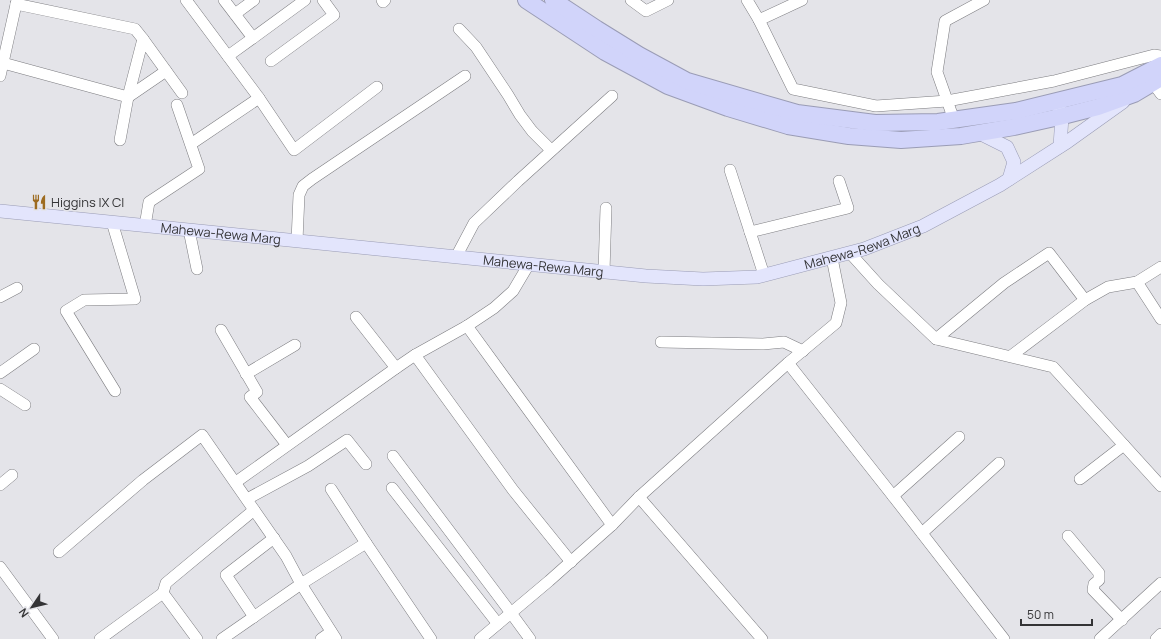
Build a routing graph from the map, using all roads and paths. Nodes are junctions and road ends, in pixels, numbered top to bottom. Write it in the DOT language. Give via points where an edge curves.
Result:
graph roads {
  1 [pos="186,0"];
  2 [pos="224,0"];
  3 [pos="254,0"];
  4 [pos="305,0"];
  5 [pos="323,0"];
  6 [pos="382,0"];
  7 [pos="385,0"];
  8 [pos="526,0"];
  9 [pos="553,0"];
  10 [pos="631,0"];
  11 [pos="668,0"];
  12 [pos="747,0"];
  13 [pos="799,0"];
  14 [pos="984,0"];
  15 [pos="17,2"];
  16 [pos="235,14"];
  17 [pos="759,20"];
  18 [pos="459,29"];
  19 [pos="253,38"];
  20 [pos="143,39"];
  21 [pos="228,56"];
  22 [pos="1161,56"];
  23 [pos="271,61"];
  24 [pos="3,63"];
  25 [pos="1161,65"];
  26 [pos="166,71"];
  27 [pos="0,76"];
  28 [pos="465,76"];
  29 [pos="1158,85"];
  30 [pos="377,88"];
  31 [pos="182,93"];
  32 [pos="1134,94"];
  33 [pos="128,96"];
  34 [pos="612,96"];
  35 [pos="259,98"];
  36 [pos="947,101"];
  37 [pos="1056,101"];
  38 [pos="177,105"];
  39 [pos="1062,117"];
  40 [pos="954,120"];
  41 [pos="979,132"];
  42 [pos="120,140"];
  43 [pos="191,144"];
  44 [pos="1060,146"];
  45 [pos="551,150"];
  46 [pos="730,170"];
  47 [pos="1009,179"];
  48 [pos="839,181"];
  49 [pos="606,208"];
  50 [pos="0,212"];
  51 [pos="112,222"];
  52 [pos="145,226"];
  53 [pos="189,230"];
  54 [pos="750,232"];
  55 [pos="297,241"];
  56 [pos="850,253"];
  57 [pos="456,257"];
  58 [pos="832,258"];
  59 [pos="529,264"];
  60 [pos="1161,267"];
  61 [pos="197,269"];
  62 [pos="604,272"];
  63 [pos="764,275"];
  64 [pos="1137,282"];
  65 [pos="17,288"];
  66 [pos="0,297"];
  67 [pos="1085,300"];
  68 [pos="356,317"];
  69 [pos="1161,319"];
  70 [pos="467,326"];
  71 [pos="221,330"];
  72 [pos="936,339"];
  73 [pos="661,342"];
  74 [pos="295,345"];
  75 [pos="34,349"];
  76 [pos="803,352"];
  77 [pos="415,355"];
  78 [pos="1011,356"];
  79 [pos="788,363"];
  80 [pos="396,368"];
  81 [pos="0,373"];
  82 [pos="246,374"];
  83 [pos="0,389"];
  84 [pos="116,391"];
  85 [pos="25,405"];
  86 [pos="959,437"];
  87 [pos="287,445"];
  88 [pos="1124,445"];
  89 [pos="393,456"];
  90 [pos="1000,463"];
  91 [pos="366,464"];
  92 [pos="12,475"];
  93 [pos="1080,480"];
  94 [pos="236,482"];
  95 [pos="0,485"];
  96 [pos="1161,486"];
  97 [pos="392,488"];
  98 [pos="331,489"];
  99 [pos="893,496"];
  100 [pos="639,497"];
  101 [pos="247,499"];
  102 [pos="254,510"];
  103 [pos="612,525"];
  104 [pos="922,533"];
  105 [pos="1068,536"];
  106 [pos="274,538"];
  107 [pos="366,543"];
  108 [pos="59,552"];
  109 [pos="571,562"];
  110 [pos="0,567"];
  111 [pos="1161,583"];
  112 [pos="302,584"];
  113 [pos="163,593"];
  114 [pos="512,613"];
  115 [pos="254,617"];
  116 [pos="1122,620"];
  117 [pos="498,624"];
  118 [pos="1161,634"];
  119 [pos="333,636"];
  120 [pos="53,639"];
  121 [pos="100,639"];
  122 [pos="197,639"];
  123 [pos="222,639"];
  124 [pos="321,639"];
  125 [pos="431,639"];
  126 [pos="480,639"];
  127 [pos="530,639"];
  128 [pos="762,639"];
  129 [pos="1004,639"];
  130 [pos="1100,639"];
  131 [pos="1156,639"];
  1 -- 21 [label="street"];
  2 -- 16 [label="street"];
  3 -- 16 [label="street"];
  4 -- 19 [label="street"];
  5 -- 23 [label="street" via="334,15"];
  6 -- 7 [label="street"];
  8 -- 41 [label="highway" via="605,52 668,86 788,126 849,136 901,140 961,136"];
  9 -- 40 [label="highway" via="639,55 687,81 797,113 875,123"];
  10 -- 11 [label="street" via="646,11"];
  12 -- 17 [label="street"];
  13 -- 17 [label="street"];
  14 -- 36 [label="street" via="945,21 937,72"];
  15 -- 20 [label="street" via="135,28"];
  15 -- 24 [label="street"];
  16 -- 19 [label="street"];
  17 -- 36 [label="street" via="793,89 876,106"];
  18 -- 45 [label="street" via="476,47 532,131"];
  19 -- 21 [label="street"];
  20 -- 26 [label="street"];
  20 -- 33 [label="street"];
  21 -- 35 [label="street"];
  22 -- 36 [label="street" via="1154,55 1054,81"];
  24 -- 27 [label="street"];
  24 -- 33 [label="street"];
  25 -- 37 [label="highway" via="1122,85"];
  26 -- 31 [label="street"];
  26 -- 33 [label="street"];
  28 -- 55 [label="street" via="303,186 299,195"];
  29 -- 32 [label="highway"];
  30 -- 35 [label="street" via="294,150"];
  32 -- 39 [label="highway"];
  32 -- 44 [label="main road, Mahewa-Rewa Marg"];
  33 -- 42 [label="street"];
  34 -- 45 [label="street"];
  35 -- 43 [label="street"];
  36 -- 40 [label="street"];
  37 -- 39 [label="main road"];
  37 -- 40 [label="highway" via="1016,111"];
  38 -- 43 [label="street"];
  39 -- 41 [label="highway"];
  39 -- 44 [label="main road"];
  41 -- 47 [label="main road" via="1007,146 1014,162"];
  43 -- 52 [label="street" via="199,169 149,202"];
  44 -- 47 [label="main road, Mahewa-Rewa Marg"];
  45 -- 57 [label="street" via="474,223"];
  46 -- 54 [label="street"];
  47 -- 56 [label="main road, Mahewa-Rewa Marg" via="924,226"];
  48 -- 54 [label="street" via="848,208"];
  49 -- 62 [label="street"];
  50 -- 51 [label="main road, Mahewa-Rewa Marg"];
  51 -- 52 [label="main road, Mahewa-Rewa Marg"];
  51 -- 84 [label="street" via="135,299 84,300 66,311"];
  52 -- 53 [label="main road, Mahewa-Rewa Marg"];
  53 -- 55 [label="main road, Mahewa-Rewa Marg"];
  53 -- 61 [label="street"];
  54 -- 63 [label="street"];
  55 -- 57 [label="main road, Mahewa-Rewa Marg"];
  56 -- 58 [label="main road, Mahewa-Rewa Marg"];
  56 -- 72 [label="street" via="878,284"];
  57 -- 59 [label="main road, Mahewa-Rewa Marg"];
  58 -- 63 [label="main road, Mahewa-Rewa Marg"];
  58 -- 76 [label="street" via="842,303 836,323"];
  59 -- 62 [label="main road, Mahewa-Rewa Marg"];
  59 -- 70 [label="street" via="514,291"];
  60 -- 64 [label="street"];
  62 -- 63 [label="main road, Mahewa-Rewa Marg" via="703,279"];
  64 -- 67 [label="street" via="1108,287"];
  64 -- 69 [label="street"];
  65 -- 66 [label="street"];
  67 -- 72 [label="street" via="1049,253 1004,283"];
  67 -- 78 [label="street"];
  68 -- 80 [label="street"];
  70 -- 77 [label="street"];
  70 -- 103 [label="street"];
  71 -- 82 [label="street"];
  72 -- 78 [label="street"];
  73 -- 76 [label="street" via="784,342"];
  74 -- 82 [label="street"];
  75 -- 81 [label="street"];
  76 -- 79 [label="street"];
  77 -- 80 [label="street"];
  77 -- 109 [label="street" via="512,490"];
  78 -- 88 [label="street" via="1053,367"];
  79 -- 99 [label="street"];
  79 -- 100 [label="street"];
  80 -- 87 [label="street"];
  82 -- 87 [label="street" via="257,392 250,397"];
  83 -- 85 [label="street"];
  86 -- 99 [label="street"];
  87 -- 94 [label="street"];
  88 -- 93 [label="street"];
  88 -- 96 [label="street"];
  89 -- 114 [label="street"];
  90 -- 104 [label="street"];
  91 -- 101 [label="street" via="346,440 308,466"];
  92 -- 95 [label="street"];
  94 -- 101 [label="street"];
  94 -- 108 [label="street" via="202,435 143,480"];
  97 -- 117 [label="street"];
  98 -- 107 [label="street"];
  99 -- 104 [label="street"];
  100 -- 103 [label="street"];
  100 -- 128 [label="street"];
  101 -- 102 [label="street"];
  102 -- 106 [label="street"];
  102 -- 113 [label="street" via="166,583"];
  103 -- 109 [label="street"];
  104 -- 129 [label="street"];
  105 -- 116 [label="street" via="1099,573 1099,580 1094,584 1093,590"];
  106 -- 112 [label="street"];
  106 -- 115 [label="street" via="226,575"];
  107 -- 112 [label="street"];
  107 -- 125 [label="street"];
  109 -- 114 [label="street"];
  110 -- 120 [label="street"];
  111 -- 116 [label="street"];
  112 -- 115 [label="street"];
  112 -- 119 [label="street"];
  113 -- 121 [label="street"];
  113 -- 122 [label="street"];
  114 -- 117 [label="street"];
  114 -- 127 [label="street"];
  115 -- 123 [label="street"];
  116 -- 130 [label="street"];
  117 -- 126 [label="street"];
  118 -- 131 [label="street"];
  119 -- 124 [label="street"];
}
